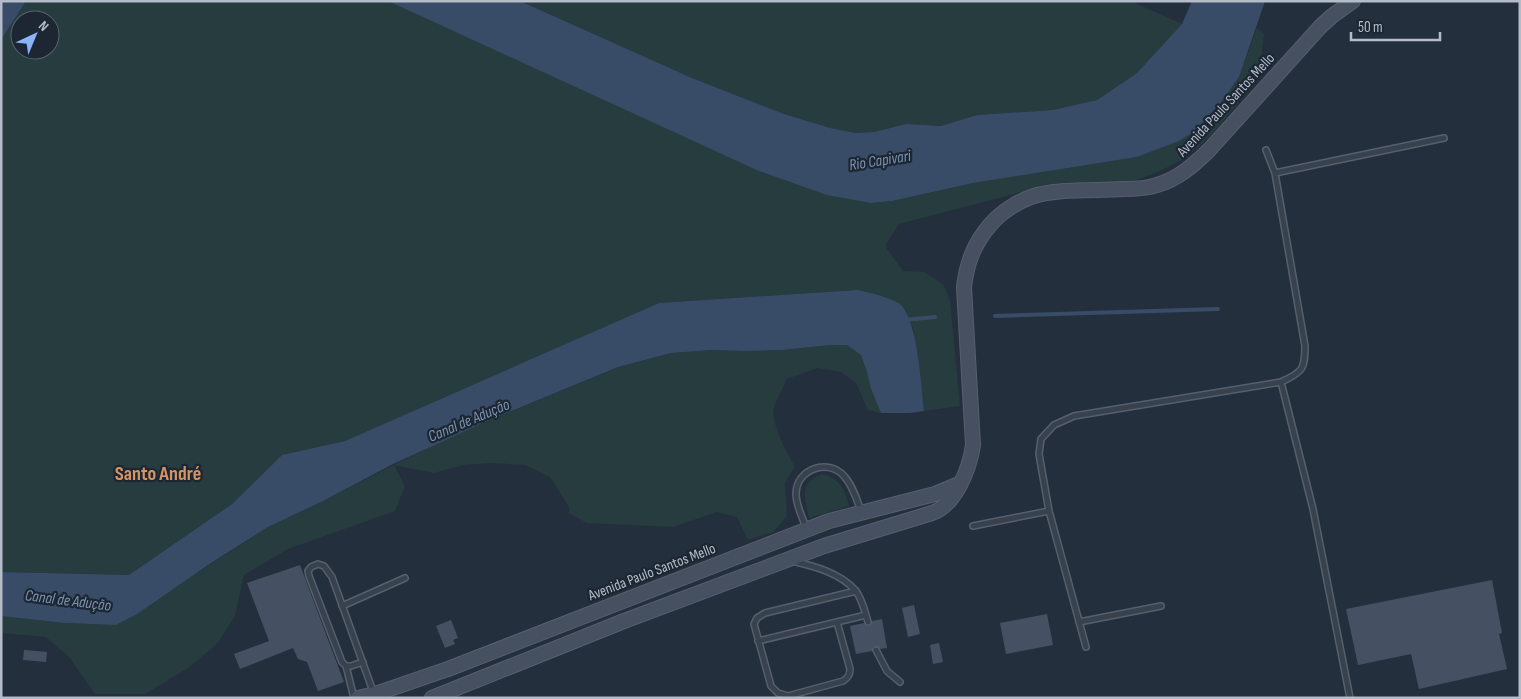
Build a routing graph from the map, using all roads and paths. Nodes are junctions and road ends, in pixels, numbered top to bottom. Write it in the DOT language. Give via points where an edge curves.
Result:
graph roads {
  1 [pos="1353,1"];
  2 [pos="1444,138"];
  3 [pos="1266,150"];
  4 [pos="1275,173"];
  5 [pos="1282,382"];
  6 [pos="959,484"];
  7 [pos="1049,511"];
  8 [pos="862,512"];
  9 [pos="973,526"];
  10 [pos="807,530"];
  11 [pos="868,532"];
  12 [pos="773,542"];
  13 [pos="781,562"];
  14 [pos="405,578"];
  15 [pos="856,591"];
  16 [pos="617,604"];
  17 [pos="342,606"];
  18 [pos="1161,606"];
  19 [pos="866,615"];
  20 [pos="624,621"];
  21 [pos="837,622"];
  22 [pos="868,622"];
  23 [pos="1079,622"];
  24 [pos="758,641"];
  25 [pos="1086,647"];
  26 [pos="876,650"];
  27 [pos="363,662"];
  28 [pos="346,666"];
  29 [pos="448,669"];
  30 [pos="900,682"];
  31 [pos="456,689"];
  32 [pos="375,694"];
  33 [pos="354,698"];
  34 [pos="358,698"];
  35 [pos="432,698"];
  36 [pos="1350,698"];
  1 -- 6 [label="street, Avenida Paulo Santos Mello" via="1320,27 1210,149 1182,174 1156,186 1031,197 994,220 980,237 966,269 964,287 972,444 966,474"];
  2 -- 4 [label="lane"];
  3 -- 4 [label="lane"];
  4 -- 5 [label="lane" via="1305,346 1305,364 1295,376"];
  5 -- 7 [label="lane" via="1074,416 1054,425 1041,439 1039,454"];
  5 -- 36 [label="lane" via="1312,509"];
  6 -- 8 [label="street, Avenida Paulo Santos Mello" via="935,494"];
  6 -- 11 [label="street, Avenida Paulo Santos Mello" via="946,506 939,511"];
  7 -- 9 [label="lane"];
  7 -- 23 [label="lane"];
  8 -- 10 [label="street, Avenida Paulo Santos Mello"];
  8 -- 10 [label="lane" via="844,476 822,466 807,472 799,481 796,494"];
  8 -- 11 [label="street"];
  10 -- 12 [label="street, Avenida Paulo Santos Mello"];
  11 -- 13 [label="street, Avenida Paulo Santos Mello"];
  12 -- 13 [label="street" via="766,554 771,562"];
  12 -- 13 [label="street" via="783,542 788,551"];
  12 -- 16 [label="street, Avenida Paulo Santos Mello"];
  13 -- 15 [label="lane" via="808,564 842,578"];
  13 -- 20 [label="street, Avenida Paulo Santos Mello"];
  14 -- 17 [label="lane"];
  15 -- 19 [label="lane"];
  15 -- 24 [label="lane" via="765,613 754,624"];
  16 -- 20 [label="street"];
  16 -- 29 [label="street, Avenida Paulo Santos Mello"];
  17 -- 27 [label="lane"];
  17 -- 28 [label="lane" via="328,570 318,564 311,567 309,576"];
  18 -- 23 [label="lane"];
  19 -- 21 [label="lane"];
  19 -- 22 [label="lane"];
  20 -- 31 [label="street, Avenida Paulo Santos Mello"];
  21 -- 24 [label="lane"];
  21 -- 24 [label="lane" via="850,674 843,682 788,696 771,686"];
  23 -- 25 [label="lane"];
  26 -- 30 [label="lane" via="887,671"];
  27 -- 28 [label="lane"];
  27 -- 32 [label="lane"];
  28 -- 33 [label="lane"];
  29 -- 31 [label="street"];
  29 -- 32 [label="street, Avenida Paulo Santos Mello"];
  31 -- 35 [label="street, Avenida Paulo Santos Mello"];
  32 -- 34 [label="street, Avenida Paulo Santos Mello"];
}
